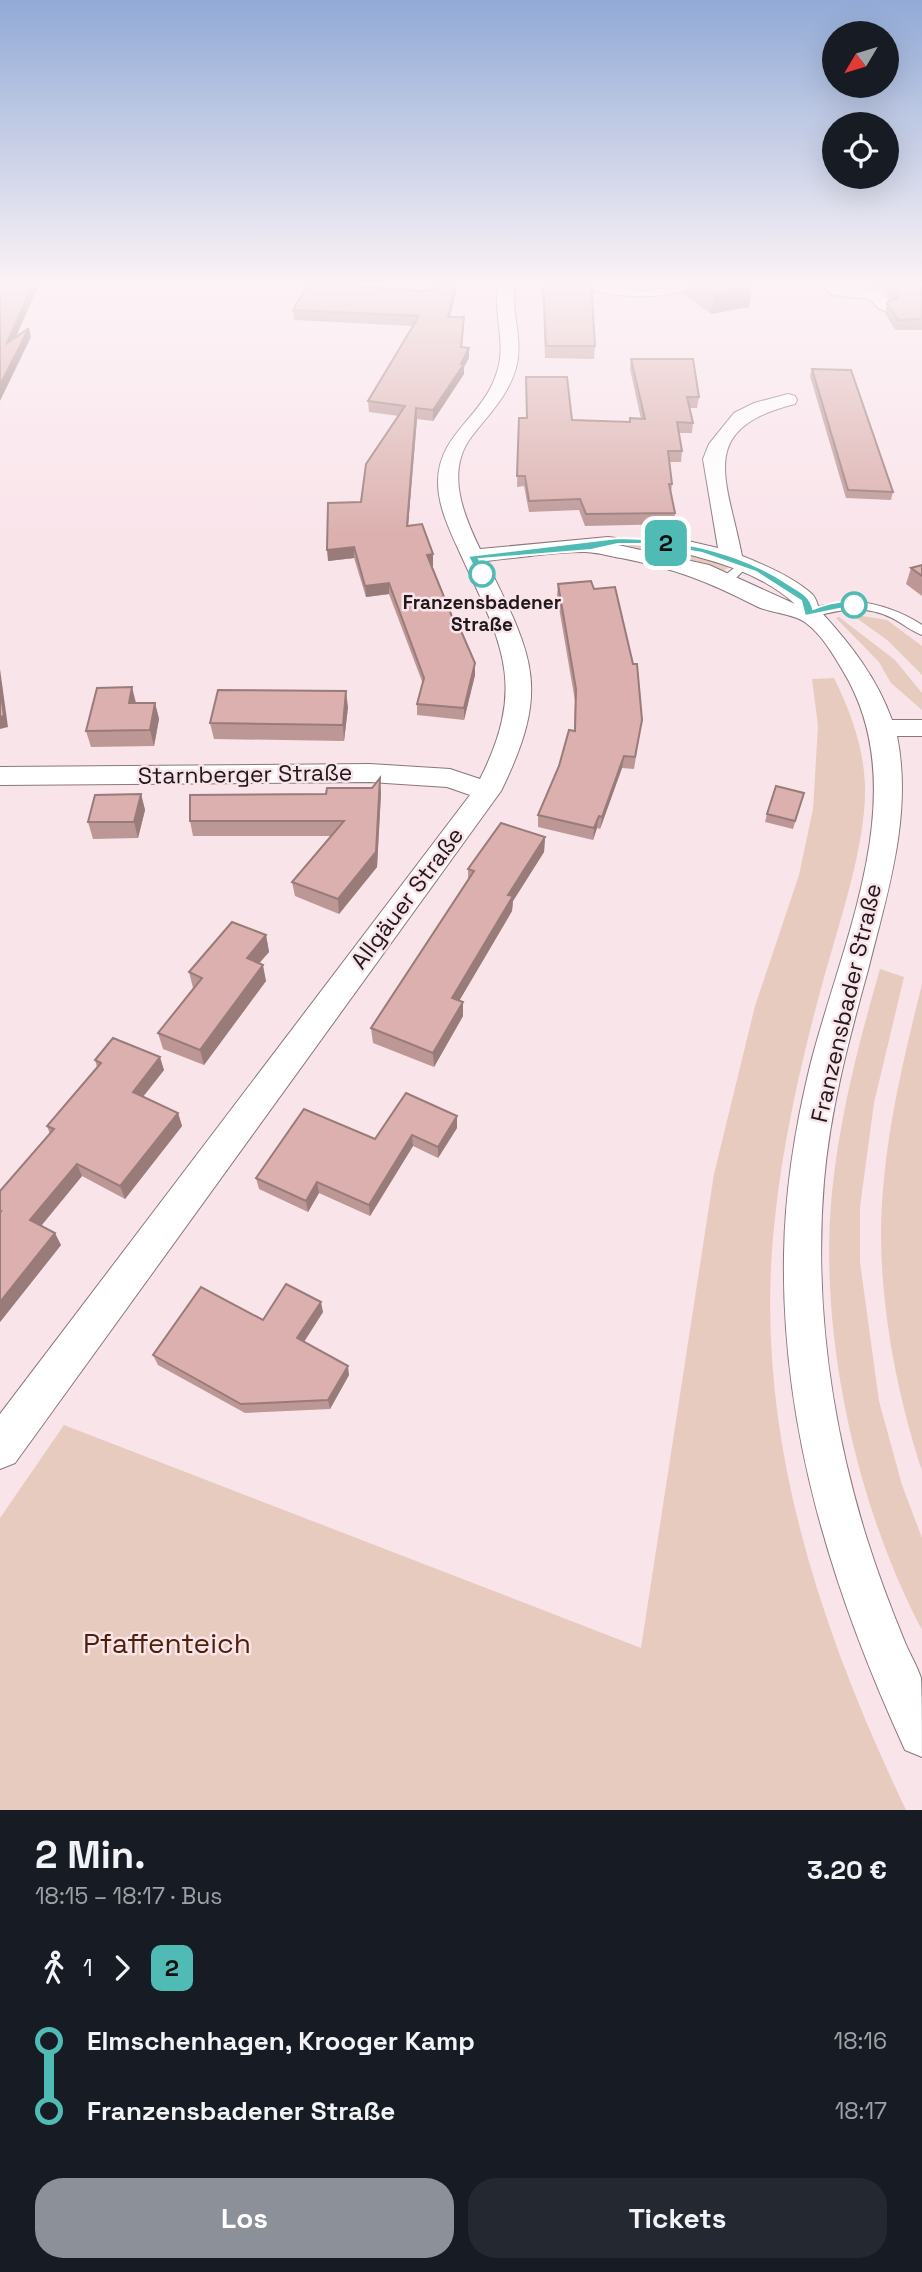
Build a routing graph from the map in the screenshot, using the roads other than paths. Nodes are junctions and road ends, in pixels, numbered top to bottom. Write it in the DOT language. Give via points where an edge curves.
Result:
graph roads {
  1 [pos="507,366"];
  2 [pos="788,400"];
  3 [pos="591,547"];
  4 [pos="473,556"];
  5 [pos="738,560"];
  6 [pos="727,580"];
  7 [pos="809,614"];
  8 [pos="922,631"];
  9 [pos="882,728"];
  10 [pos="922,728"];
  11 [pos="0,776"];
  12 [pos="488,791"];
  13 [pos="0,1448"];
  14 [pos="922,1733"];
  1 -- 4 [label="street, Allgäuer Straße" via="498,391 463,432 453,451 448,478 452,509"];
  2 -- 5 [label="street" via="740,415 713,459"];
  3 -- 4 [label="street, Franzensbader Straße"];
  3 -- 5 [label="street, Franzensbader Straße" via="650,541"];
  3 -- 6 [label="street, Franzensbader Straße" via="675,562"];
  4 -- 12 [label="street, Allgäuer Straße" via="519,660 520,711 508,754"];
  5 -- 6 [label="lane"];
  5 -- 7 [label="street, Franzensbader Straße" via="806,600"];
  6 -- 7 [label="street, Franzensbader Straße" via="779,608"];
  7 -- 8 [label="lane" via="832,606 874,606"];
  7 -- 9 [label="street, Franzensbader Straße" via="841,648"];
  9 -- 10 [label="street"];
  9 -- 14 [label="street, Franzensbader Straße" via="889,790 886,815 872,902 826,1064 806,1181 803,1261 807,1348 843,1531 877,1631"];
  11 -- 12 [label="street, Starnberger Straße" via="370,773 450,778"];
  12 -- 13 [label="street, Allgäuer Straße"];
}
